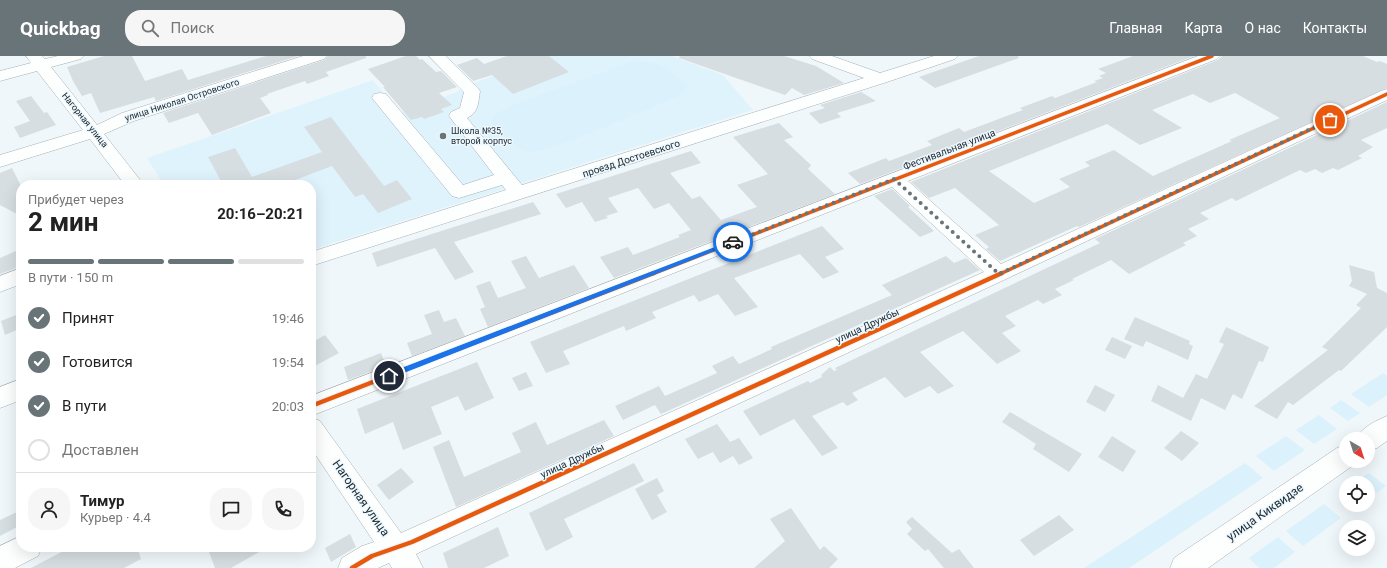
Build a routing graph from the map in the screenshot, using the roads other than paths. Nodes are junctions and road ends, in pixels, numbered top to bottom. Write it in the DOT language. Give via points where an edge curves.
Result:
graph roads {
  1 [pos="76,56"];
  2 [pos="319,56"];
  3 [pos="436,56"];
  4 [pos="817,56"];
  5 [pos="950,56"];
  6 [pos="1212,56"];
  7 [pos="37,60"];
  8 [pos="0,76"];
  9 [pos="881,79"];
  10 [pos="1387,94"];
  11 [pos="380,98"];
  12 [pos="95,132"];
  13 [pos="0,161"];
  14 [pos="506,178"];
  15 [pos="894,179"];
  16 [pos="131,180"];
  17 [pos="519,194"];
  18 [pos="316,257"];
  19 [pos="999,274"];
  20 [pos="16,278"];
  21 [pos="0,284"];
  22 [pos="16,391"];
  23 [pos="0,398"];
  24 [pos="316,404"];
  25 [pos="1387,427"];
  26 [pos="316,435"];
  27 [pos="1375,435"];
  28 [pos="1339,461"];
  29 [pos="18,552"];
  30 [pos="402,558"];
  31 [pos="0,561"];
  32 [pos="352,568"];
  33 [pos="1184,568"];
  1 -- 7 [label="street"];
  2 -- 12 [label="street, улица Николая Островского" via="128,117"];
  3 -- 14 [label="street" via="472,91 468,111 457,116"];
  4 -- 9 [label="street"];
  5 -- 9 [label="street, проезд Достоевского"];
  6 -- 15 [label="street, Фестивальная улица"];
  7 -- 8 [label="street"];
  7 -- 12 [label="street, Нагорная улица"];
  9 -- 17 [label="street, проезд Достоевского"];
  10 -- 19 [label="street, улица Дружбы"];
  11 -- 14 [label="street" via="459,192"];
  12 -- 13 [label="street, улица Николая Островского"];
  12 -- 16 [label="street, Нагорная улица"];
  14 -- 17 [label="street"];
  15 -- 19 [label="street"];
  15 -- 24 [label="street, Фестивальная улица"];
  17 -- 18 [label="street, проезд Достоевского"];
  19 -- 30 [label="street, улица Дружбы" via="419,538"];
  20 -- 21 [label="street"];
  22 -- 23 [label="street"];
  25 -- 27 [label="street"];
  26 -- 30 [label="street, Нагорная улица"];
  28 -- 33 [label="street, улица Киквидзе"];
  29 -- 31 [label="street"];
  30 -- 32 [label="street, улица Дружбы" via="372,556"];
}
